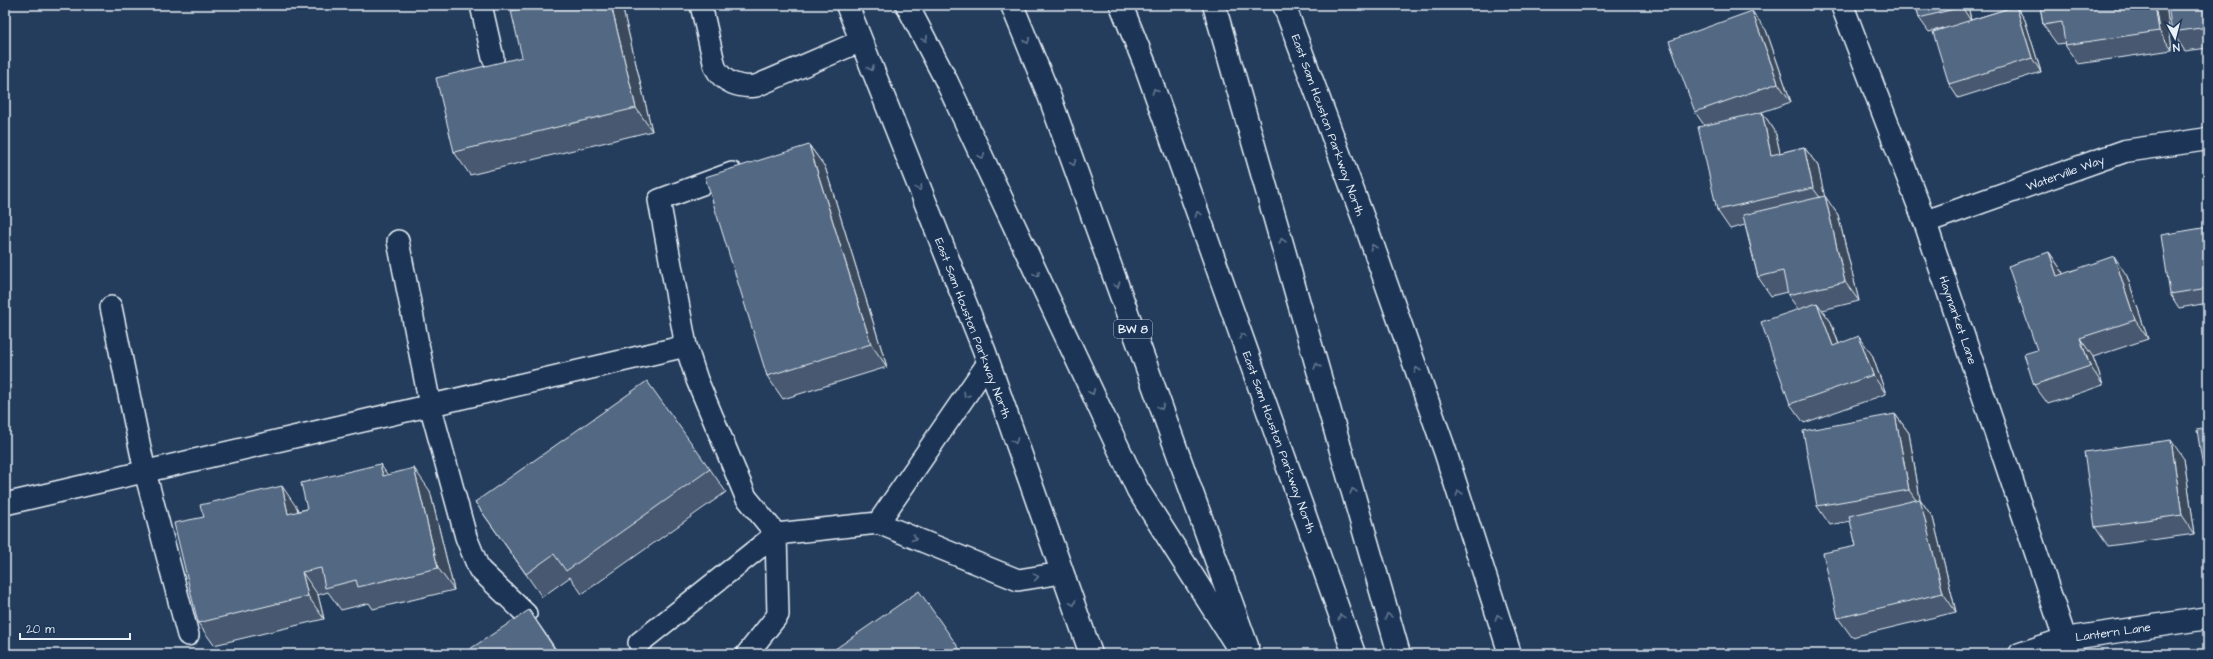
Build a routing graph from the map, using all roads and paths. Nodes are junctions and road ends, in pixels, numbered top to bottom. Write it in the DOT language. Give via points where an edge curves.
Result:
graph roads {
  1 [pos="481,5"];
  2 [pos="701,5"];
  3 [pos="847,5"];
  4 [pos="906,5"];
  5 [pos="1012,5"];
  6 [pos="1121,5"];
  7 [pos="1214,5"];
  8 [pos="1284,5"];
  9 [pos="1842,5"];
  10 [pos="861,41"];
  11 [pos="493,58"];
  12 [pos="2208,139"];
  13 [pos="753,165"];
  14 [pos="1925,222"];
  15 [pos="398,241"];
  16 [pos="111,307"];
  17 [pos="686,346"];
  18 [pos="988,363"];
  19 [pos="430,405"];
  20 [pos="145,472"];
  21 [pos="5,504"];
  22 [pos="878,523"];
  23 [pos="776,534"];
  24 [pos="1062,573"];
  25 [pos="526,614"];
  26 [pos="2208,618"];
  27 [pos="188,635"];
  28 [pos="2066,639"];
  29 [pos="639,643"];
  30 [pos="747,654"];
  31 [pos="1091,654"];
  32 [pos="1242,654"];
  33 [pos="1250,654"];
  34 [pos="1354,654"];
  35 [pos="1399,654"];
  36 [pos="1510,654"];
  37 [pos="2020,654"];
  1 -- 11 [label="lane"];
  2 -- 10 [label="lane" via="715,67 720,77 741,86 756,86"];
  3 -- 10 [label="main road, East Sam Houston Parkway North"];
  4 -- 32 [label="main road, one-way" via="946,80 1138,490"];
  5 -- 33 [label="main road, BW 8, one-way" via="1050,98"];
  34 -- 6 [label="main road, East Sam Houston Parkway North, one-way" via="1149,74"];
  35 -- 7 [label="main road, one-way"];
  36 -- 8 [label="main road, East Sam Houston Parkway North, one-way" via="1445,451 1366,226"];
  9 -- 14 [label="main road, Haymarket Lane"];
  10 -- 18 [label="main road, East Sam Houston Parkway North, one-way"];
  12 -- 14 [label="main road, Waterville Way" via="2125,151"];
  13 -- 17 [label="lane" via="659,200"];
  14 -- 28 [label="main road, Haymarket Lane"];
  15 -- 19 [label="lane"];
  16 -- 20 [label="lane"];
  17 -- 19 [label="lane"];
  17 -- 23 [label="lane" via="697,380 746,497"];
  18 -- 22 [label="lane, one-way"];
  18 -- 24 [label="main road, East Sam Houston Parkway North, one-way"];
  19 -- 20 [label="lane"];
  19 -- 25 [label="lane" via="466,537 479,569"];
  20 -- 21 [label="lane"];
  20 -- 27 [label="lane"];
  22 -- 23 [label="lane"];
  22 -- 24 [label="lane, one-way" via="1018,580"];
  23 -- 29 [label="lane"];
  23 -- 30 [label="lane" via="778,615"];
  24 -- 31 [label="main road, East Sam Houston Parkway North, one-way"];
  26 -- 28 [label="main road, Lantern Lane"];
  28 -- 37 [label="main road, Lantern Lane"];
}
